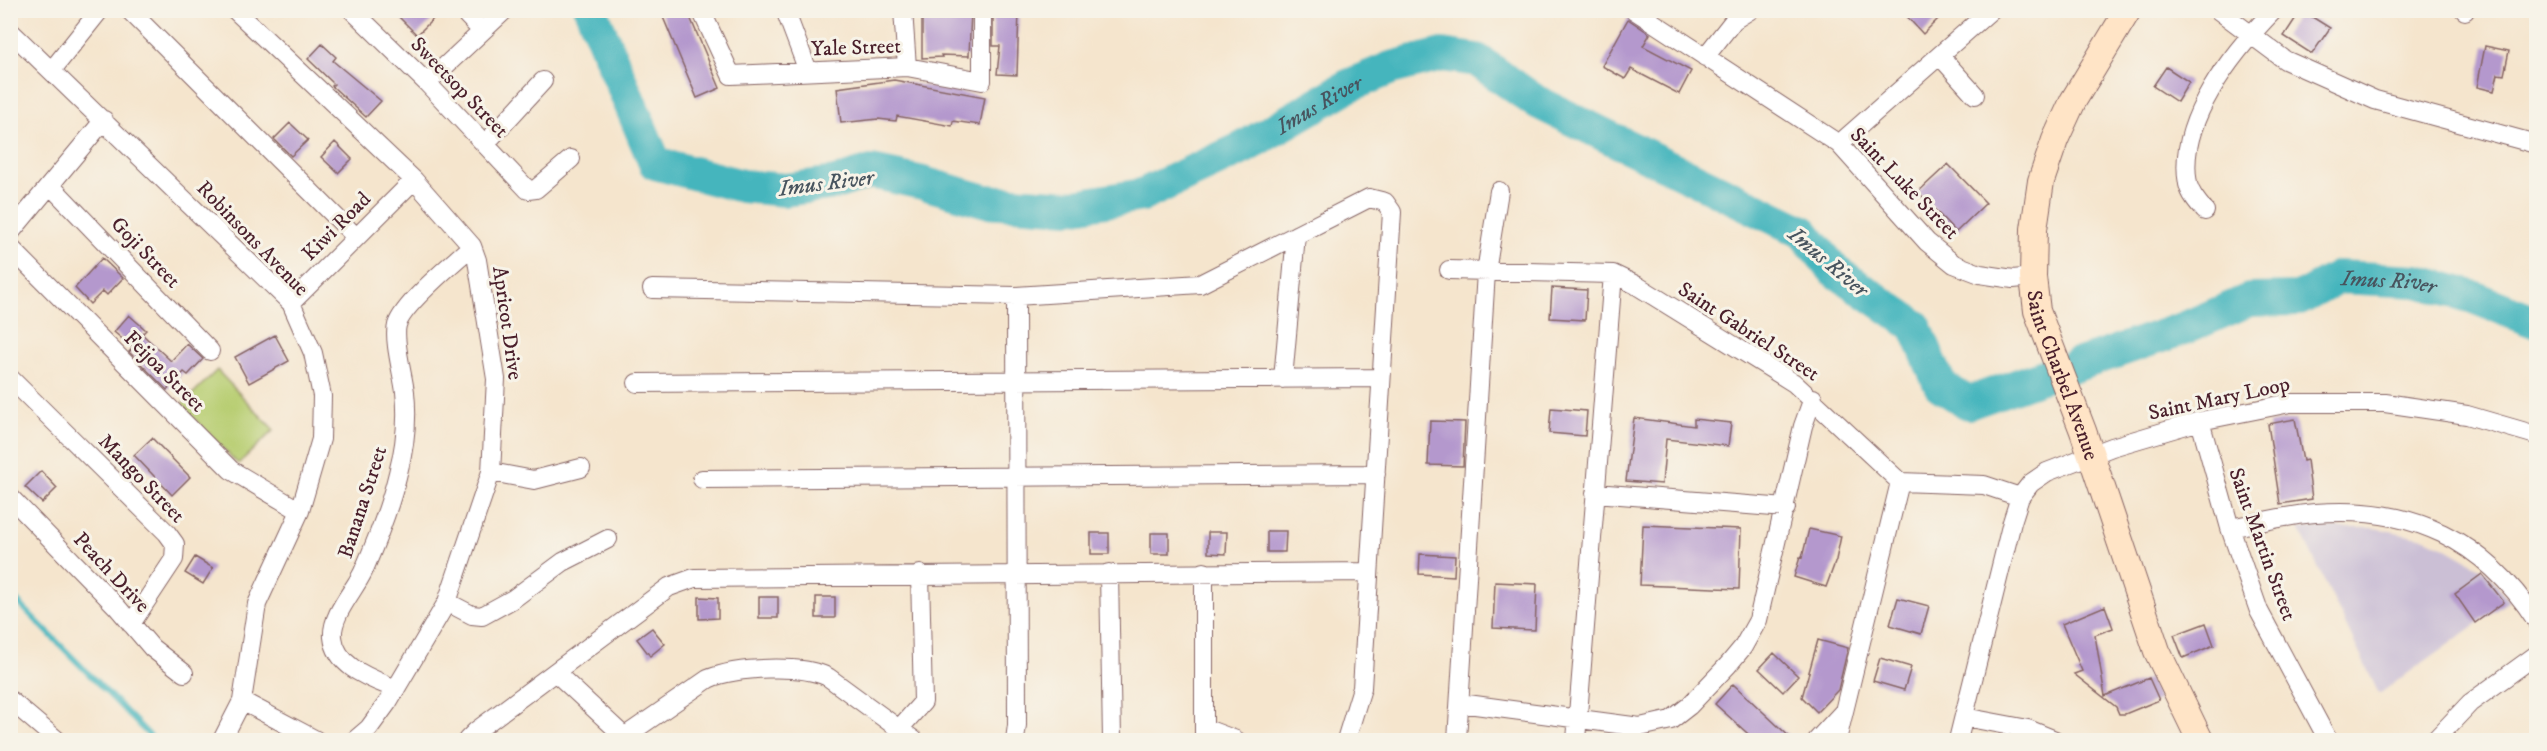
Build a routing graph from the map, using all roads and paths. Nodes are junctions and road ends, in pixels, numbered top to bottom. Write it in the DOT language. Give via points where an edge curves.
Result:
graph roads {
  1 [pos="100,10"];
  2 [pos="129,10"];
  3 [pos="235,10"];
  4 [pos="352,10"];
  5 [pos="462,10"];
  6 [pos="505,10"];
  7 [pos="701,10"];
  8 [pos="785,10"];
  9 [pos="903,10"];
  10 [pos="982,10"];
  11 [pos="1634,10"];
  12 [pos="1750,10"];
  13 [pos="1991,10"];
  14 [pos="2128,10"];
  15 [pos="2218,10"];
  16 [pos="2274,10"];
  17 [pos="482,30"];
  18 [pos="10,31"];
  19 [pos="2252,35"];
  20 [pos="1940,56"];
  21 [pos="1705,57"];
  22 [pos="907,67"];
  23 [pos="52,70"];
  24 [pos="808,71"];
  25 [pos="543,81"];
  26 [pos="427,83"];
  27 [pos="1975,95"];
  28 [pos="104,120"];
  29 [pos="485,144"];
  30 [pos="1839,144"];
  31 [pos="2536,144"];
  32 [pos="571,159"];
  33 [pos="414,180"];
  34 [pos="50,185"];
  35 [pos="1499,191"];
  36 [pos="2205,211"];
  37 [pos="10,233"];
  38 [pos="1296,235"];
  39 [pos="356,237"];
  40 [pos="472,246"];
  41 [pos="10,247"];
  42 [pos="1449,270"];
  43 [pos="1486,272"];
  44 [pos="1613,273"];
  45 [pos="2033,277"];
  46 [pos="652,289"];
  47 [pos="1016,296"];
  48 [pos="291,303"];
  49 [pos="210,351"];
  50 [pos="10,378"];
  51 [pos="1382,378"];
  52 [pos="1283,379"];
  53 [pos="1016,381"];
  54 [pos="637,383"];
  55 [pos="1813,398"];
  56 [pos="2200,421"];
  57 [pos="2536,435"];
  58 [pos="2091,455"];
  59 [pos="581,468"];
  60 [pos="491,472"];
  61 [pos="1376,474"];
  62 [pos="1016,476"];
  63 [pos="702,479"];
  64 [pos="1900,482"];
  65 [pos="1595,493"];
  66 [pos="10,497"];
  67 [pos="2020,497"];
  68 [pos="1786,508"];
  69 [pos="300,511"];
  70 [pos="2230,528"];
  71 [pos="608,539"];
  72 [pos="1204,572"];
  73 [pos="1369,572"];
  74 [pos="1015,573"];
  75 [pos="1109,573"];
  76 [pos="920,574"];
  77 [pos="447,602"];
  78 [pos="2536,620"];
  79 [pos="131,624"];
  80 [pos="2536,655"];
  81 [pos="555,672"];
  82 [pos="184,673"];
  83 [pos="396,689"];
  84 [pos="10,700"];
  85 [pos="242,701"];
  86 [pos="1460,703"];
  87 [pos="1845,710"];
  88 [pos="1964,717"];
  89 [pos="1578,719"];
  90 [pos="899,729"];
  91 [pos="1204,734"];
  92 [pos="476,737"];
  93 [pos="626,739"];
  94 [pos="57,741"];
  95 [pos="222,741"];
  96 [pos="316,741"];
  97 [pos="355,741"];
  98 [pos="914,741"];
  99 [pos="1015,741"];
  100 [pos="1112,741"];
  101 [pos="1236,741"];
  102 [pos="1347,741"];
  103 [pos="1457,741"];
  104 [pos="1576,741"];
  105 [pos="1817,741"];
  106 [pos="1837,741"];
  107 [pos="1958,741"];
  108 [pos="2055,741"];
  109 [pos="2200,741"];
  110 [pos="2328,741"];
  111 [pos="2435,741"];
  1 -- 23 [label="street"];
  2 -- 39 [label="street"];
  3 -- 33 [label="street, Apricot Drive"];
  4 -- 26 [label="street, Sweetsop Street"];
  5 -- 17 [label="street"];
  6 -- 17 [label="street"];
  7 -- 24 [label="street, Yale Street" via="731,75"];
  8 -- 24 [label="street"];
  9 -- 22 [label="street"];
  10 -- 22 [label="street, Yale Street" via="982,81"];
  11 -- 21 [label="street, Saint Luke Street"];
  12 -- 21 [label="street" via="1734,20"];
  13 -- 20 [label="street"];
  14 -- 45 [label="street, Saint Charbel Avenue" via="2073,101 2055,140 2041,181"];
  15 -- 19 [label="street"];
  16 -- 19 [label="street"];
  17 -- 26 [label="street"];
  18 -- 23 [label="street, Robinsons Avenue"];
  19 -- 31 [label="street" via="2285,60 2375,100"];
  19 -- 36 [label="street" via="2200,108 2190,138 2186,155 2188,186"];
  20 -- 27 [label="street"];
  20 -- 30 [label="street"];
  21 -- 30 [label="street, Saint Luke Street"];
  22 -- 24 [label="street, Yale Street"];
  23 -- 28 [label="street, Robinsons Avenue"];
  25 -- 29 [label="street"];
  26 -- 29 [label="street, Sweetsop Street"];
  28 -- 34 [label="street"];
  28 -- 48 [label="street, Robinsons Avenue"];
  29 -- 32 [label="street, Sweetsop Street" via="528,190 536,189"];
  30 -- 45 [label="street, Saint Luke Street" via="1927,242 1954,264 1980,274 2013,279"];
  33 -- 39 [label="street, Kiwi Road"];
  33 -- 40 [label="street, Apricot Drive"];
  34 -- 37 [label="street"];
  34 -- 49 [label="street, Goji Street"];
  35 -- 43 [label="street"];
  38 -- 47 [label="street" via="1200,284"];
  38 -- 51 [label="street" via="1369,198 1385,202 1392,212"];
  38 -- 52 [label="street"];
  39 -- 48 [label="street, Kiwi Road"];
  40 -- 60 [label="street, Apricot Drive" via="496,379"];
  40 -- 83 [label="street, Banana Street" via="408,307 397,325 406,433 399,473 383,523 333,636 346,663"];
  41 -- 69 [label="street, Feijoa Street" via="231,470"];
  42 -- 43 [label="street, Saint Gabriel Street"];
  43 -- 44 [label="street, Saint Gabriel Street"];
  43 -- 86 [label="street"];
  44 -- 55 [label="street, Saint Gabriel Street"];
  44 -- 65 [label="street"];
  45 -- 58 [label="street, Saint Charbel Avenue" via="2037,311"];
  46 -- 47 [label="street"];
  47 -- 53 [label="street"];
  48 -- 69 [label="street, Robinsons Avenue" via="313,353 322,396 321,439"];
  50 -- 79 [label="street, Mango Street" via="175,544 174,559"];
  51 -- 52 [label="street"];
  51 -- 61 [label="street"];
  52 -- 53 [label="street"];
  53 -- 54 [label="street"];
  53 -- 62 [label="street"];
  55 -- 64 [label="street, Saint Gabriel Street"];
  55 -- 68 [label="street" via="1803,426"];
  56 -- 57 [label="street, Saint Mary Loop" via="2290,403 2385,403 2467,415"];
  56 -- 58 [label="street, Saint Mary Loop"];
  56 -- 70 [label="street, Saint Martin Street"];
  58 -- 67 [label="street" via="2048,472 2031,483"];
  58 -- 109 [label="street, Saint Charbel Avenue" via="2157,651"];
  59 -- 60 [label="street" via="534,480"];
  60 -- 77 [label="street, Apricot Drive"];
  61 -- 62 [label="street"];
  61 -- 73 [label="street"];
  62 -- 63 [label="street"];
  62 -- 74 [label="street"];
  64 -- 67 [label="street" via="1984,485"];
  64 -- 87 [label="street"];
  65 -- 68 [label="street"];
  65 -- 89 [label="street"];
  66 -- 79 [label="street, Peach Drive"];
  67 -- 88 [label="street"];
  68 -- 89 [label="street" via="1758,620 1743,647 1689,706 1671,720 1640,727"];
  69 -- 85 [label="street, Robinsons Avenue" via="257,604"];
  70 -- 78 [label="street" via="2315,513 2374,515 2428,526 2484,559 2519,594"];
  70 -- 110 [label="street, Saint Martin Street" via="2259,611"];
  71 -- 77 [label="street" via="563,562 513,599 482,616 471,615"];
  72 -- 73 [label="street"];
  72 -- 75 [label="street"];
  72 -- 91 [label="street"];
  73 -- 102 [label="street" via="1362,688"];
  74 -- 75 [label="street"];
  74 -- 76 [label="street"];
  74 -- 99 [label="street"];
  75 -- 100 [label="street"];
  76 -- 81 [label="street" via="682,580"];
  76 -- 90 [label="street" via="923,702"];
  77 -- 83 [label="street, Apricot Drive"];
  79 -- 82 [label="street, Peach Drive" via="152,648"];
  80 -- 111 [label="street" via="2470,703"];
  81 -- 92 [label="street"];
  81 -- 93 [label="street"];
  83 -- 97 [label="street, Apricot Drive"];
  84 -- 94 [label="street"];
  85 -- 95 [label="street, Robinsons Avenue"];
  85 -- 96 [label="street"];
  86 -- 89 [label="street"];
  86 -- 103 [label="street"];
  87 -- 105 [label="street"];
  87 -- 106 [label="street"];
  88 -- 107 [label="street"];
  88 -- 108 [label="street" via="2028,729"];
  89 -- 104 [label="street"];
  90 -- 93 [label="street" via="828,677 814,670 796,669 723,672"];
  90 -- 98 [label="street"];
  91 -- 101 [label="street"];
}
